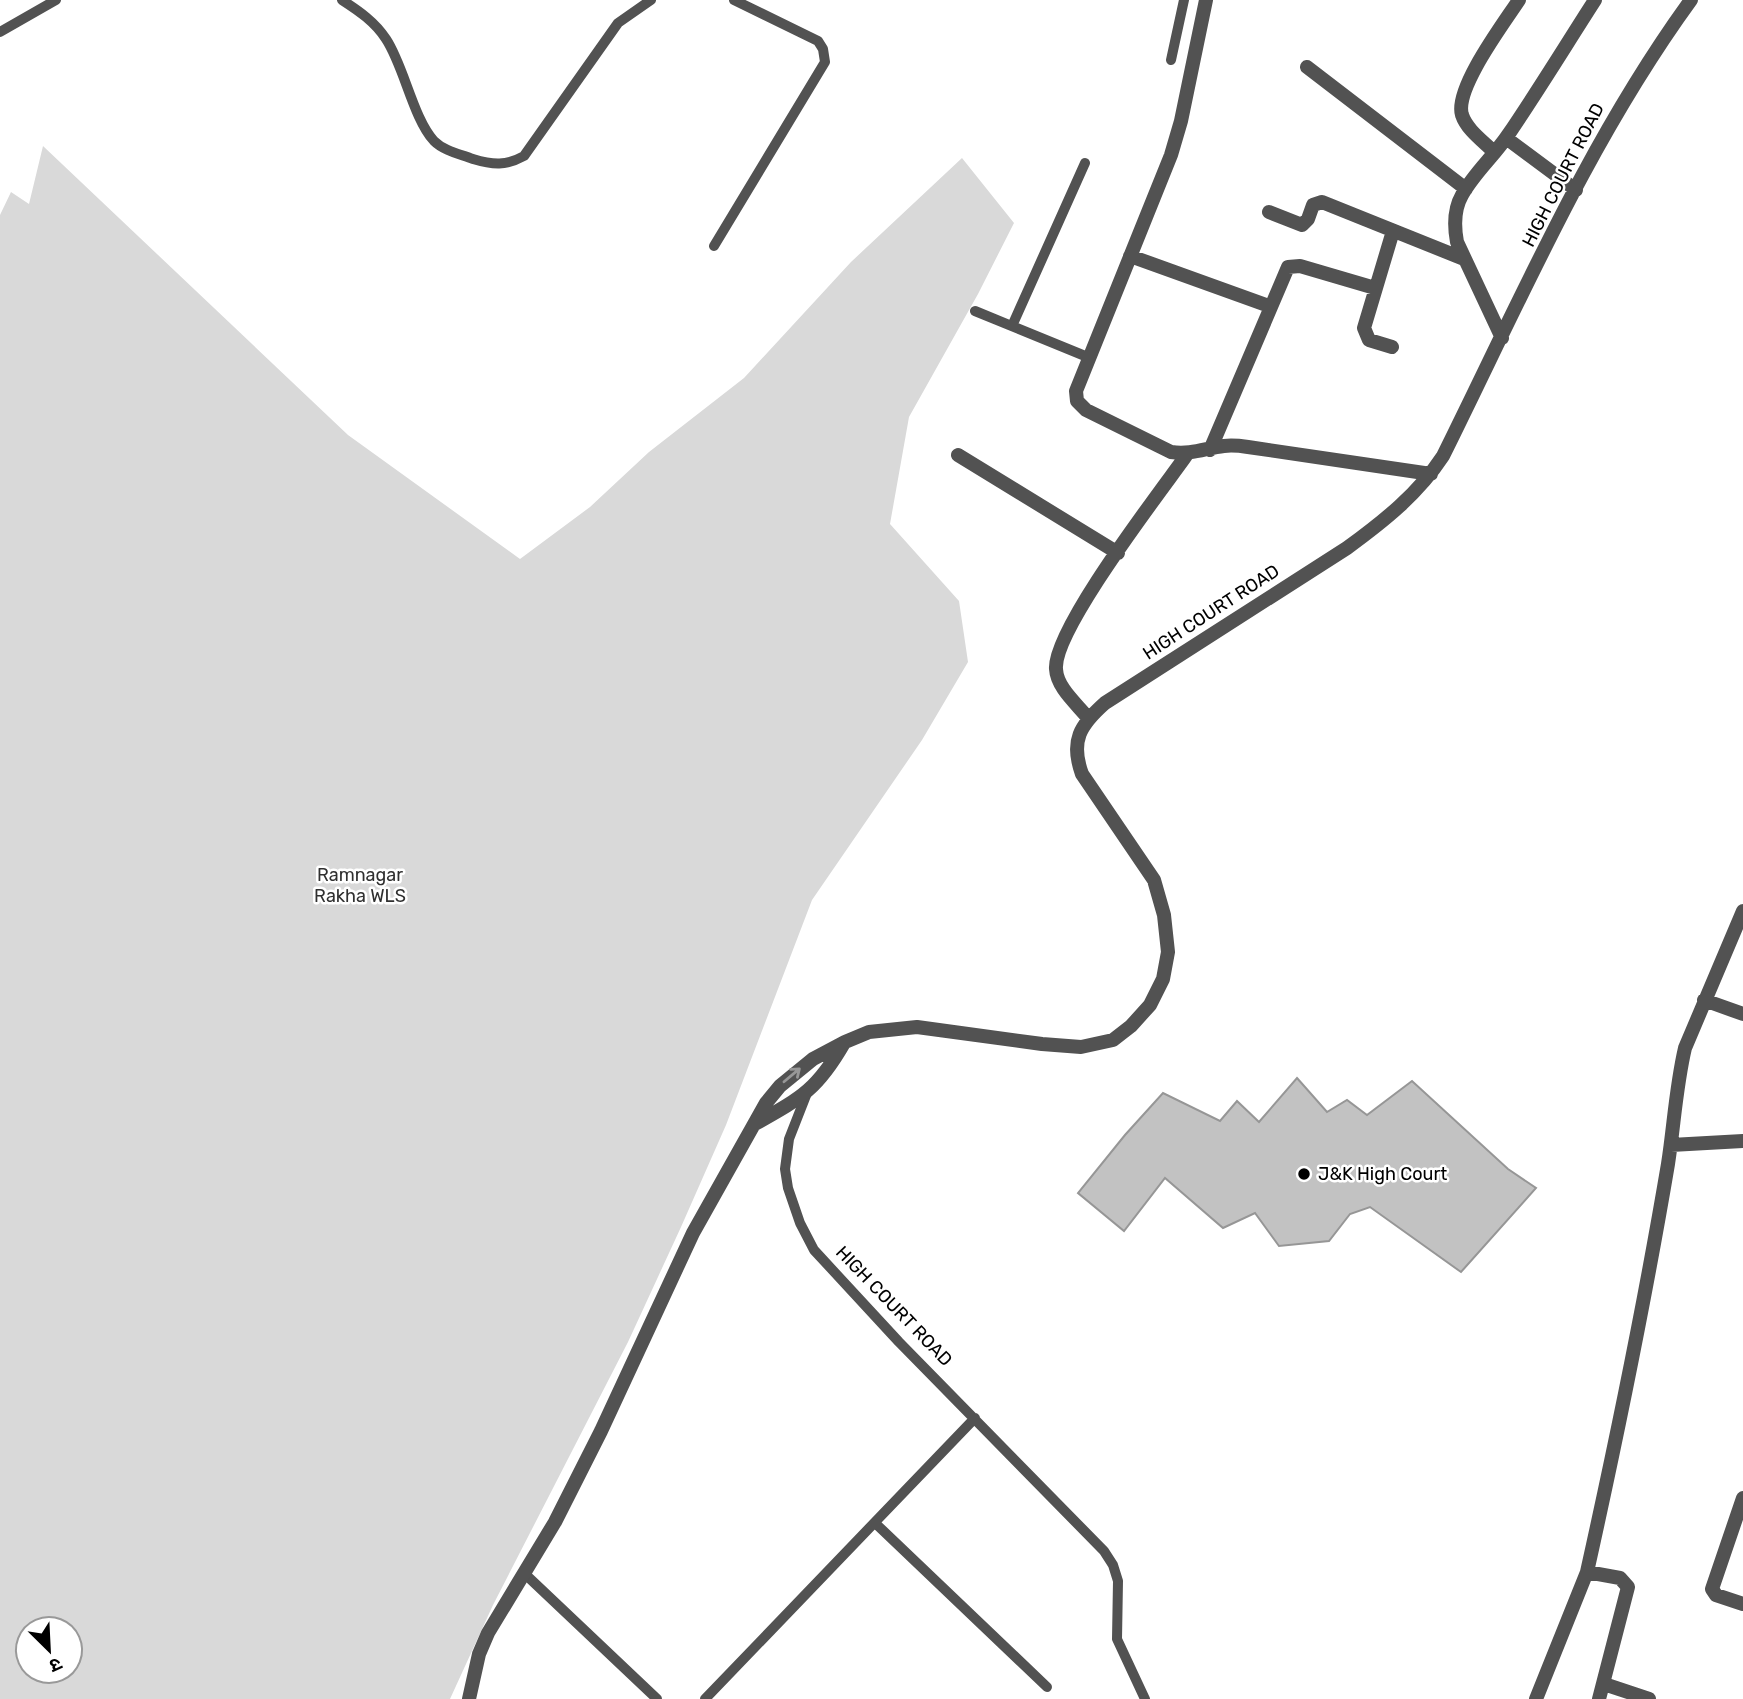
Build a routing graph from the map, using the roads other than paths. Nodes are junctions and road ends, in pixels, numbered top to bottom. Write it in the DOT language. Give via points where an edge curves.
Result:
graph roads {
  1 [pos="56,0"];
  2 [pos="342,0"];
  3 [pos="651,0"];
  4 [pos="734,0"];
  5 [pos="1184,0"];
  6 [pos="1206,0"];
  7 [pos="1519,0"];
  8 [pos="1595,0"];
  9 [pos="1691,0"];
  10 [pos="0,32"];
  11 [pos="1171,60"];
  12 [pos="1307,67"];
  13 [pos="1506,138"];
  14 [pos="1494,152"];
  15 [pos="1085,163"];
  16 [pos="1466,189"];
  17 [pos="1576,190"];
  18 [pos="1269,212"];
  19 [pos="1393,231"];
  20 [pos="714,246"];
  21 [pos="1130,256"];
  22 [pos="1464,259"];
  23 [pos="1376,288"];
  24 [pos="1269,306"];
  25 [pos="975,312"];
  26 [pos="1012,326"];
  27 [pos="1502,338"];
  28 [pos="1392,347"];
  29 [pos="1090,358"];
  30 [pos="1210,450"];
  31 [pos="1188,453"];
  32 [pos="958,455"];
  33 [pos="1431,474"];
  34 [pos="1118,553"];
  35 [pos="1088,718"];
  36 [pos="1743,911"];
  37 [pos="1704,999"];
  38 [pos="1743,1014"];
  39 [pos="845,1042"];
  40 [pos="808,1092"];
  41 [pos="754,1124"];
  42 [pos="1743,1141"];
  43 [pos="1671,1145"];
  44 [pos="975,1418"];
  45 [pos="1743,1497"];
  46 [pos="875,1522"];
  47 [pos="1587,1572"];
  48 [pos="524,1574"];
  49 [pos="1743,1604"];
  50 [pos="1604,1684"];
  51 [pos="1047,1687"];
  52 [pos="469,1699"];
  53 [pos="657,1699"];
  54 [pos="705,1699"];
  55 [pos="1145,1699"];
  56 [pos="1536,1699"];
  57 [pos="1599,1699"];
  58 [pos="1649,1699"];
  1 -- 10 [label="lane"];
  2 -- 3 [label="lane" via="380,29 434,141 446,150 501,165 524,156 618,23"];
  4 -- 20 [label="lane" via="818,41 825,62"];
  5 -- 11 [label="lane"];
  6 -- 21 [label="street" via="1171,155"];
  7 -- 14 [label="street" via="1472,75 1461,103 1466,123"];
  8 -- 13 [label="street"];
  9 -- 17 [label="street, HIGH COURT ROAD" via="1626,96"];
  12 -- 16 [label="street"];
  13 -- 14 [label="street"];
  13 -- 17 [label="street"];
  14 -- 16 [label="street"];
  15 -- 26 [label="lane"];
  16 -- 22 [label="street" via="1454,227"];
  17 -- 27 [label="street, HIGH COURT ROAD"];
  18 -- 19 [label="street" via="1302,225 1313,205 1321,202"];
  19 -- 22 [label="street"];
  19 -- 23 [label="street"];
  21 -- 24 [label="street"];
  21 -- 29 [label="street"];
  22 -- 27 [label="street"];
  23 -- 24 [label="street" via="1293,265 1283,274"];
  23 -- 28 [label="street" via="1365,333 1368,340"];
  24 -- 30 [label="street"];
  25 -- 26 [label="lane"];
  26 -- 29 [label="lane"];
  27 -- 33 [label="street, HIGH COURT ROAD"];
  29 -- 31 [label="street" via="1076,391 1081,406 1171,452"];
  30 -- 31 [label="street"];
  30 -- 33 [label="street" via="1248,447"];
  31 -- 34 [label="street"];
  32 -- 34 [label="street"];
  33 -- 35 [label="street, HIGH COURT ROAD" via="1384,521 1347,548"];
  34 -- 35 [label="street" via="1073,620 1057,659 1064,689"];
  35 -- 39 [label="street" via="1075,755 1082,774 1154,880 1164,915 1168,952 1163,979 1150,1005 1113,1040 1081,1047 917,1027 869,1032"];
  36 -- 37 [label="street"];
  37 -- 38 [label="street"];
  37 -- 43 [label="street" via="1679,1071"];
  39 -- 40 [label="street"];
  41 -- 39 [label="street, one-way" via="780,1086 813,1059"];
  40 -- 41 [label="street"];
  40 -- 44 [label="lane, HIGH COURT ROAD" via="789,1139 785,1169 800,1223 814,1250"];
  41 -- 48 [label="street" via="693,1233 596,1443"];
  42 -- 43 [label="street"];
  43 -- 47 [label="street"];
  44 -- 46 [label="lane"];
  44 -- 55 [label="lane, HIGH COURT ROAD" via="1104,1550 1118,1581 1116,1639"];
  45 -- 49 [label="street" via="1712,1589 1716,1595"];
  46 -- 51 [label="lane"];
  46 -- 54 [label="lane"];
  47 -- 50 [label="street" via="1620,1578 1628,1587"];
  47 -- 56 [label="street"];
  48 -- 52 [label="street" via="488,1633"];
  48 -- 53 [label="lane"];
  50 -- 57 [label="street"];
  50 -- 58 [label="street"];
}
